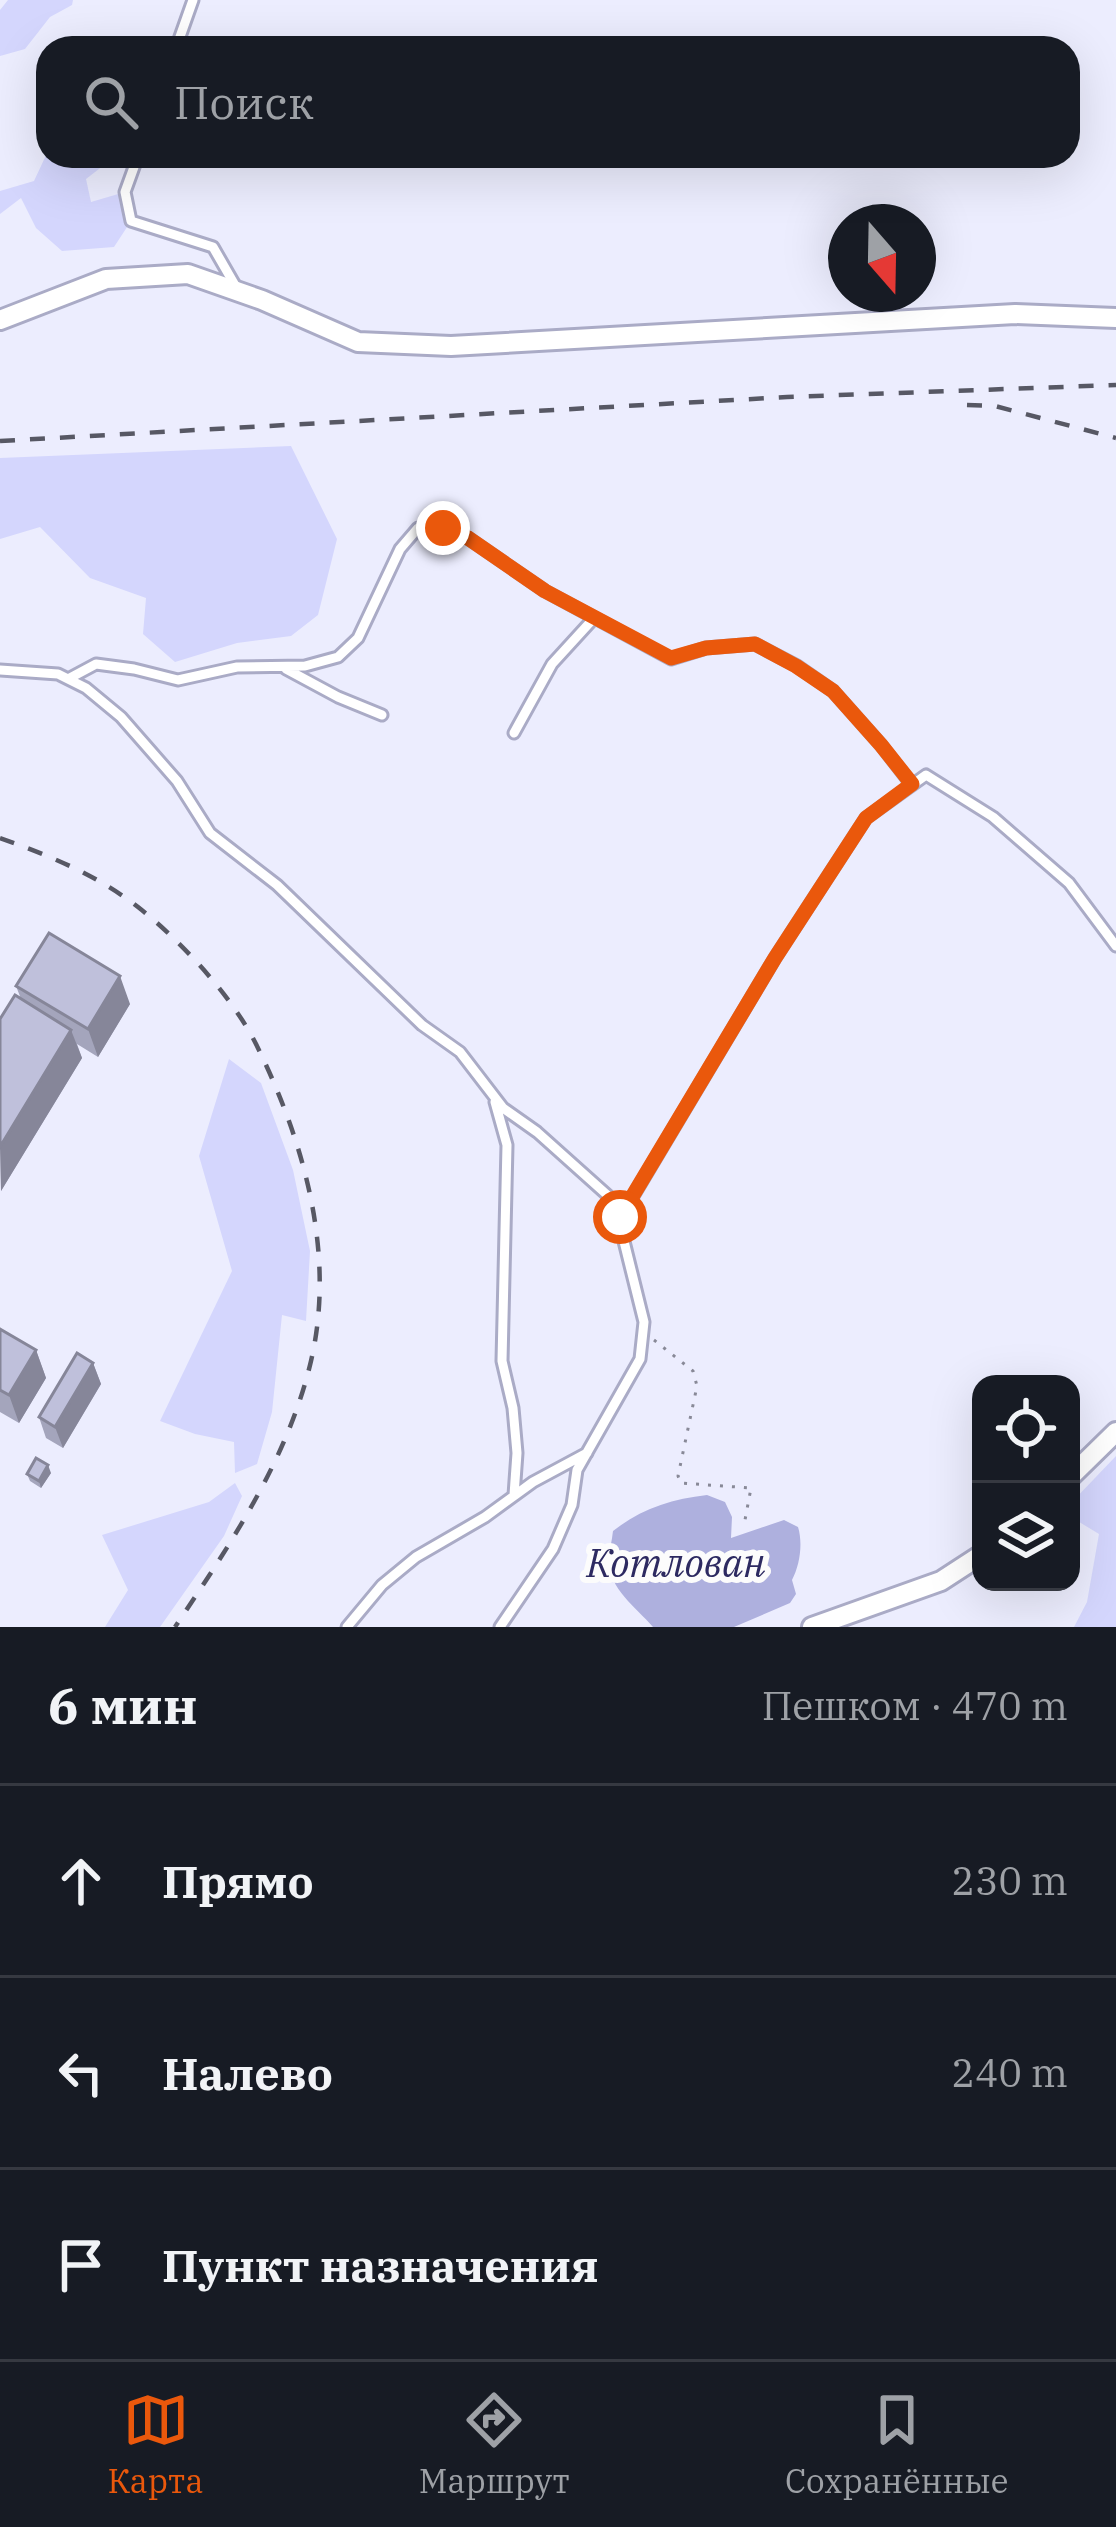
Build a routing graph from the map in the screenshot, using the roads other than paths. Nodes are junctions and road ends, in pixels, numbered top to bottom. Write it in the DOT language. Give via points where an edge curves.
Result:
graph roads {
  1 [pos="193,0"];
  2 [pos="180,36"];
  3 [pos="134,168"];
  4 [pos="239,292"];
  5 [pos="1116,318"];
  6 [pos="0,320"];
  7 [pos="594,618"];
  8 [pos="281,666"];
  9 [pos="0,670"];
  10 [pos="68,679"];
  11 [pos="382,715"];
  12 [pos="514,734"];
  13 [pos="912,784"];
  14 [pos="1116,946"];
  15 [pos="492,1094"];
  16 [pos="620,1217"];
  17 [pos="1116,1432"];
  18 [pos="587,1453"];
  19 [pos="1080,1467"];
  20 [pos="514,1495"];
  21 [pos="972,1561"];
  22 [pos="347,1627"];
  23 [pos="500,1627"];
  24 [pos="812,1627"];
  1 -- 2 [label="lane"];
  3 -- 4 [label="lane" via="125,192 131,221 213,247"];
  4 -- 5 [label="street" via="358,342 451,346 1015,314"];
  4 -- 6 [label="street" via="188,274 106,279"];
  7 -- 8 [label="lane" via="468,538 418,529 400,549 358,638 338,657"];
  7 -- 12 [label="lane" via="552,664"];
  7 -- 13 [label="lane" via="671,658 755,644 833,691"];
  8 -- 10 [label="lane" via="178,680 96,664"];
  8 -- 11 [label="lane"];
  9 -- 10 [label="lane"];
  10 -- 15 [label="lane" via="121,717 210,833 460,1052"];
  13 -- 14 [label="lane" via="926,775 993,817 1069,883"];
  13 -- 16 [label="lane" via="866,818"];
  15 -- 16 [label="lane" via="614,1201"];
  15 -- 20 [label="lane" via="507,1144 502,1361 513,1408"];
  16 -- 18 [label="lane" via="644,1322 640,1359"];
  17 -- 19 [label="street"];
  18 -- 20 [label="lane"];
  18 -- 23 [label="lane" via="553,1549"];
  20 -- 22 [label="lane" via="416,1557"];
  21 -- 24 [label="street" via="941,1581"];
}
